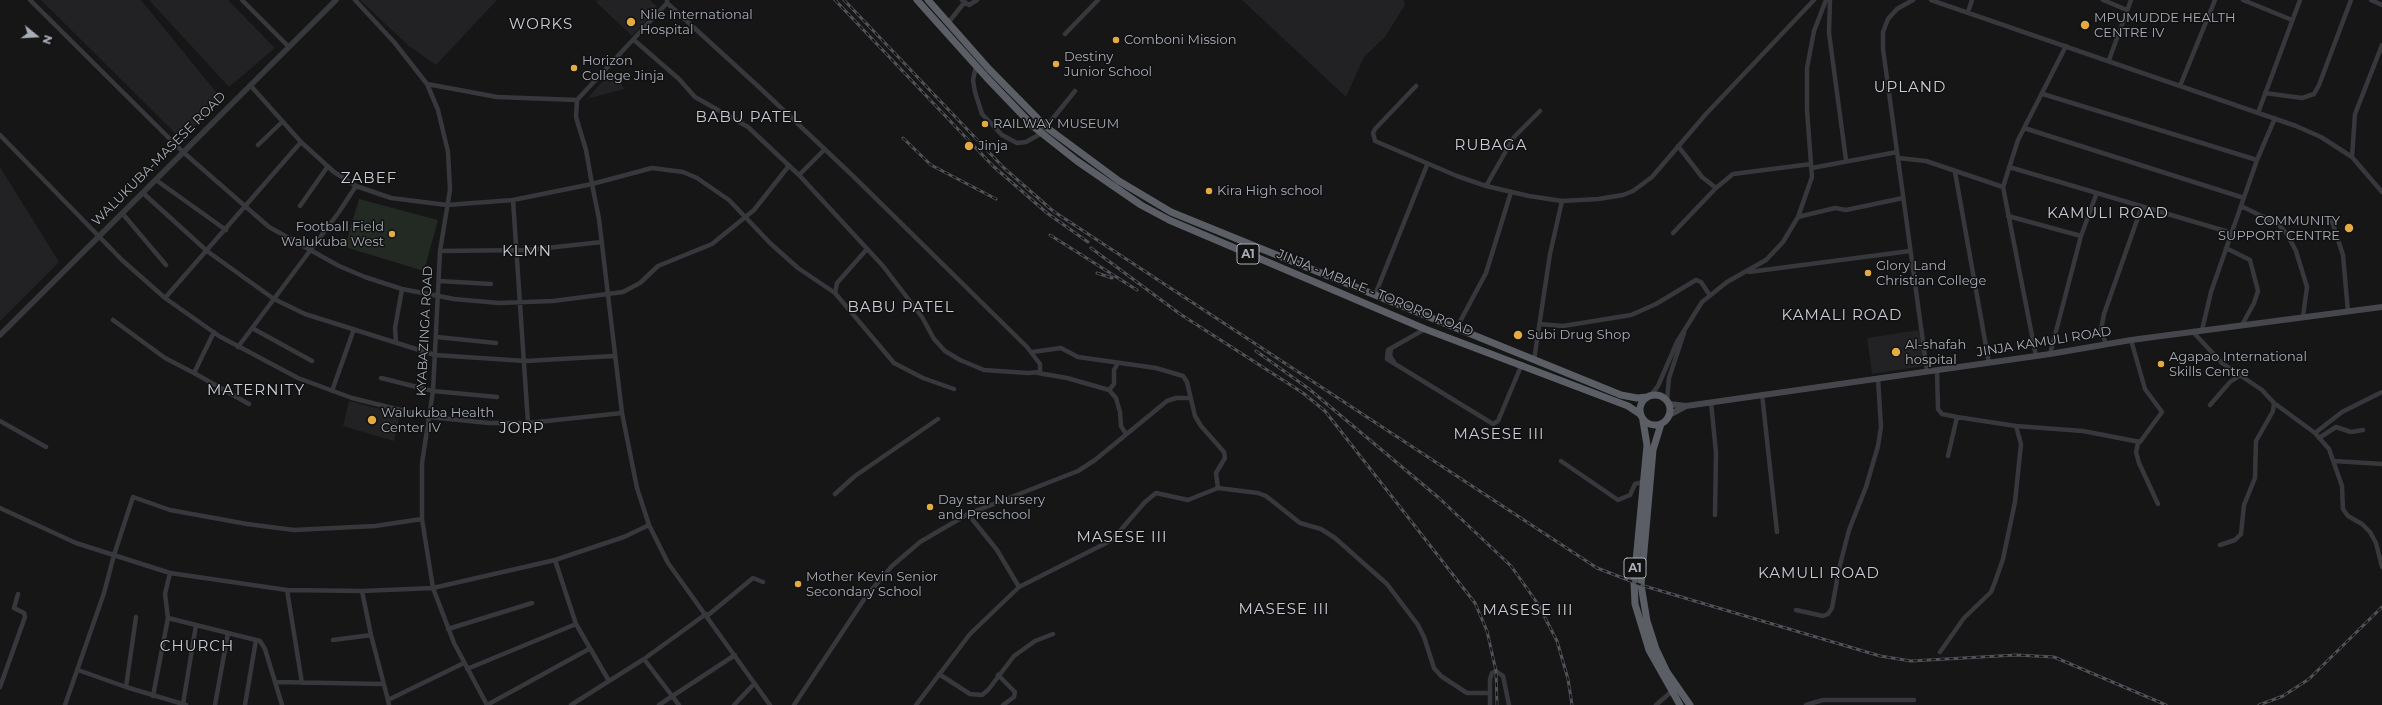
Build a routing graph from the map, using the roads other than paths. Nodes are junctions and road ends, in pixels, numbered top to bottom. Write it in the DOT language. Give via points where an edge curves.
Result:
graph roads {
  1 [pos="30,0"];
  2 [pos="242,0"];
  3 [pos="336,0"];
  4 [pos="355,0"];
  5 [pos="917,0"];
  6 [pos="928,0"];
  7 [pos="977,0"];
  8 [pos="1098,0"];
  9 [pos="1814,0"];
  10 [pos="1826,0"];
  11 [pos="1830,0"];
  12 [pos="1913,0"];
  13 [pos="1931,0"];
  14 [pos="1972,0"];
  15 [pos="2103,0"];
  16 [pos="2131,0"];
  17 [pos="2215,0"];
  18 [pos="2243,0"];
  19 [pos="2300,0"];
  20 [pos="2352,0"];
  21 [pos="2370,0"];
  22 [pos="963,1"];
  23 [pos="667,2"];
  24 [pos="2382,3"];
  25 [pos="2127,10"];
  26 [pos="1968,12"];
  27 [pos="2292,20"];
  28 [pos="948,23"];
  29 [pos="1065,34"];
  30 [pos="634,40"];
  31 [pos="2382,45"];
  32 [pos="2066,46"];
  33 [pos="289,47"];
  34 [pos="2109,60"];
  35 [pos="976,66"];
  36 [pos="427,84"];
  37 [pos="250,85"];
  38 [pos="1416,86"];
  39 [pos="2180,86"];
  40 [pos="1075,91"];
  41 [pos="2043,94"];
  42 [pos="2265,94"];
  43 [pos="578,100"];
  44 [pos="1540,111"];
  45 [pos="2258,113"];
  46 [pos="2275,118"];
  47 [pos="282,122"];
  48 [pos="2024,128"];
  49 [pos="1044,130"];
  50 [pos="0,135"];
  51 [pos="301,142"];
  52 [pos="258,145"];
  53 [pos="1678,146"];
  54 [pos="825,149"];
  55 [pos="183,152"];
  56 [pos="1897,152"];
  57 [pos="2352,157"];
  58 [pos="1898,158"];
  59 [pos="1846,160"];
  60 [pos="2257,160"];
  61 [pos="1428,165"];
  62 [pos="328,166"];
  63 [pos="1812,166"];
  64 [pos="788,167"];
  65 [pos="2009,167"];
  66 [pos="1955,172"];
  67 [pos="799,175"];
  68 [pos="156,180"];
  69 [pos="592,184"];
  70 [pos="356,186"];
  71 [pos="1486,186"];
  72 [pos="2003,187"];
  73 [pos="1716,188"];
  74 [pos="1511,192"];
  75 [pos="2382,192"];
  76 [pos="143,193"];
  77 [pos="2096,194"];
  78 [pos="1903,198"];
  79 [pos="2244,198"];
  80 [pos="513,200"];
  81 [pos="1562,201"];
  82 [pos="300,206"];
  83 [pos="447,206"];
  84 [pos="2142,206"];
  85 [pos="2241,206"];
  86 [pos="244,207"];
  87 [pos="122,213"];
  88 [pos="746,216"];
  89 [pos="2008,216"];
  90 [pos="1798,217"];
  91 [pos="2332,221"];
  92 [pos="226,230"];
  93 [pos="1673,233"];
  94 [pos="2232,233"];
  95 [pos="99,236"];
  96 [pos="2081,236"];
  97 [pos="602,242"];
  98 [pos="2226,248"];
  99 [pos="867,249"];
  100 [pos="517,250"];
  101 [pos="207,251"];
  102 [pos="310,251"];
  103 [pos="440,251"];
  104 [pos="1910,251"];
  105 [pos="166,265"];
  106 [pos="1745,273"];
  107 [pos="439,281"];
  108 [pos="491,284"];
  109 [pos="402,289"];
  110 [pos="607,293"];
  111 [pos="835,293"];
  112 [pos="1709,294"];
  113 [pos="1375,295"];
  114 [pos="439,296"];
  115 [pos="165,298"];
  116 [pos="274,300"];
  117 [pos="520,303"];
  118 [pos="2382,307"];
  119 [pos="2348,312"];
  120 [pos="2303,316"];
  121 [pos="113,320"];
  122 [pos="1540,324"];
  123 [pos="2242,325"];
  124 [pos="1686,327"];
  125 [pos="252,328"];
  126 [pos="354,329"];
  127 [pos="1425,329"];
  128 [pos="1456,329"];
  129 [pos="2202,330"];
  130 [pos="214,332"];
  131 [pos="2193,332"];
  132 [pos="0,335"];
  133 [pos="437,337"];
  134 [pos="2131,340"];
  135 [pos="396,342"];
  136 [pos="496,343"];
  137 [pos="2106,344"];
  138 [pos="238,347"];
  139 [pos="1032,352"];
  140 [pos="2050,354"];
  141 [pos="435,355"];
  142 [pos="614,356"];
  143 [pos="2036,356"];
  144 [pos="1534,360"];
  145 [pos="312,361"];
  146 [pos="525,361"];
  147 [pos="1118,363"];
  148 [pos="1989,363"];
  149 [pos="1040,364"];
  150 [pos="1522,364"];
  151 [pos="1937,370"];
  152 [pos="1927,371"];
  153 [pos="194,373"];
  154 [pos="1038,373"];
  155 [pos="1048,374"];
  156 [pos="2239,376"];
  157 [pos="381,378"];
  158 [pos="1878,378"];
  159 [pos="954,389"];
  160 [pos="1109,390"];
  161 [pos="332,391"];
  162 [pos="433,391"];
  163 [pos="2382,392"];
  164 [pos="1762,394"];
  165 [pos="1649,396"];
  166 [pos="498,397"];
  167 [pos="1190,398"];
  168 [pos="1668,402"];
  169 [pos="1711,402"];
  170 [pos="2274,403"];
  171 [pos="249,404"];
  172 [pos="2210,405"];
  173 [pos="1686,406"];
  174 [pos="622,413"];
  175 [pos="1640,414"];
  176 [pos="1670,415"];
  177 [pos="429,417"];
  178 [pos="1957,417"];
  179 [pos="938,419"];
  180 [pos="0,421"];
  181 [pos="1643,421"];
  182 [pos="528,422"];
  183 [pos="1662,424"];
  184 [pos="2016,426"];
  185 [pos="2363,430"];
  186 [pos="2315,433"];
  187 [pos="1126,434"];
  188 [pos="2319,438"];
  189 [pos="2138,443"];
  190 [pos="46,447"];
  191 [pos="1948,456"];
  192 [pos="1560,461"];
  193 [pos="2334,461"];
  194 [pos="2382,464"];
  195 [pos="1644,482"];
  196 [pos="1218,488"];
  197 [pos="835,494"];
  198 [pos="2158,504"];
  199 [pos="0,508"];
  200 [pos="968,514"];
  201 [pos="1715,515"];
  202 [pos="422,519"];
  203 [pos="650,525"];
  204 [pos="1777,532"];
  205 [pos="2220,545"];
  206 [pos="114,555"];
  207 [pos="555,560"];
  208 [pos="2382,567"];
  209 [pos="170,573"];
  210 [pos="763,582"];
  211 [pos="1020,587"];
  212 [pos="433,588"];
  213 [pos="287,590"];
  214 [pos="362,591"];
  215 [pos="18,594"];
  216 [pos="532,603"];
  217 [pos="1796,610"];
  218 [pos="706,615"];
  219 [pos="136,617"];
  220 [pos="168,618"];
  221 [pos="576,624"];
  222 [pos="196,625"];
  223 [pos="448,628"];
  224 [pos="228,633"];
  225 [pos="1053,634"];
  226 [pos="371,635"];
  227 [pos="256,640"];
  228 [pos="333,640"];
  229 [pos="588,649"];
  230 [pos="1940,652"];
  231 [pos="734,655"];
  232 [pos="644,659"];
  233 [pos="464,663"];
  234 [pos="468,669"];
  235 [pos="78,670"];
  236 [pos="939,674"];
  237 [pos="998,675"];
  238 [pos="276,682"];
  239 [pos="609,682"];
  240 [pos="302,683"];
  241 [pos="383,684"];
  242 [pos="754,684"];
  243 [pos="0,687"];
  244 [pos="126,687"];
  245 [pos="1671,692"];
  246 [pos="1490,693"];
  247 [pos="153,696"];
  248 [pos="672,697"];
  249 [pos="1914,700"];
  250 [pos="388,702"];
  251 [pos="184,704"];
  252 [pos="65,705"];
  253 [pos="215,705"];
  254 [pos="245,705"];
  255 [pos="282,705"];
  256 [pos="487,705"];
  257 [pos="571,705"];
  258 [pos="659,705"];
  259 [pos="679,705"];
  260 [pos="734,705"];
  261 [pos="770,705"];
  262 [pos="794,705"];
  263 [pos="916,705"];
  264 [pos="1003,705"];
  265 [pos="1490,705"];
  266 [pos="1509,705"];
  267 [pos="1656,705"];
  268 [pos="1680,705"];
  269 [pos="1690,705"];
  270 [pos="1806,705"];
  1 -- 55 [label="street"];
  2 -- 33 [label="street"];
  3 -- 33 [label="street, WALUKUBA-MASESE ROAD"];
  4 -- 36 [label="street, KYABAZINGA ROAD" via="394,42"];
  5 -- 35 [label="highway, JINJA - MBALE - TORORO ROAD / A1"];
  6 -- 28 [label="highway, JINJA - MBALE - TORORO ROAD / A1"];
  7 -- 22 [label="street" via="972,5"];
  8 -- 29 [label="street"];
  9 -- 53 [label="street"];
  10 -- 63 [label="street" via="1814,31 1807,68 1807,110"];
  11 -- 59 [label="street" via="1829,33"];
  12 -- 56 [label="street" via="1897,9 1888,19 1883,32"];
  13 -- 26 [label="street"];
  14 -- 26 [label="street"];
  15 -- 25 [label="street"];
  16 -- 25 [label="street"];
  17 -- 39 [label="street"];
  18 -- 27 [label="street"];
  19 -- 27 [label="street"];
  20 -- 42 [label="street" via="2314,94 2302,98"];
  21 -- 24 [label="street"];
  22 -- 28 [label="street"];
  23 -- 30 [label="street"];
  23 -- 54 [label="street"];
  25 -- 34 [label="street"];
  26 -- 32 [label="street"];
  27 -- 42 [label="street"];
  28 -- 49 [label="highway, JINJA - MBALE - TORORO ROAD / A1"];
  30 -- 43 [label="street"];
  30 -- 64 [label="street" via="679,79 695,97 748,127"];
  31 -- 57 [label="street" via="2356,114"];
  32 -- 34 [label="street"];
  32 -- 41 [label="street"];
  33 -- 37 [label="street, WALUKUBA-MASESE ROAD"];
  34 -- 39 [label="street"];
  35 -- 49 [label="highway, JINJA - MBALE - TORORO ROAD / A1"];
  35 -- 49 [label="street" via="973,80 978,104 982,114 1002,135 1017,143 1026,142"];
  36 -- 43 [label="street" via="497,97"];
  36 -- 83 [label="street, KYABAZINGA ROAD" via="438,110 448,152 450,174"];
  37 -- 47 [label="street"];
  37 -- 55 [label="street, WALUKUBA-MASESE ROAD"];
  38 -- 61 [label="street" via="1375,129 1373,138"];
  39 -- 45 [label="street"];
  40 -- 49 [label="street"];
  41 -- 48 [label="street"];
  41 -- 60 [label="street"];
  42 -- 45 [label="street"];
  43 -- 69 [label="street" via="576,117 586,150"];
  44 -- 71 [label="street" via="1514,137"];
  45 -- 46 [label="street"];
  46 -- 57 [label="street" via="2320,137"];
  46 -- 60 [label="street"];
  47 -- 51 [label="street"];
  47 -- 52 [label="street"];
  48 -- 65 [label="street"];
  48 -- 79 [label="street"];
  49 -- 113 [label="highway, JINJA - MBALE - TORORO ROAD / A1" via="1119,181 1171,212"];
  49 -- 127 [label="highway, JINJA - MBALE - TORORO ROAD / A1" via="1115,188 1168,220"];
  50 -- 95 [label="street"];
  51 -- 62 [label="street"];
  51 -- 86 [label="street"];
  53 -- 73 [label="street" via="1702,176"];
  53 -- 81 [label="street" via="1652,177 1633,191 1598,199"];
  54 -- 67 [label="street"];
  54 -- 139 [label="street"];
  55 -- 68 [label="street, WALUKUBA-MASESE ROAD"];
  55 -- 86 [label="street"];
  56 -- 58 [label="street"];
  56 -- 59 [label="street"];
  57 -- 75 [label="street"];
  58 -- 66 [label="street" via="1919,159"];
  58 -- 78 [label="street"];
  59 -- 63 [label="street"];
  60 -- 79 [label="street"];
  61 -- 71 [label="street"];
  61 -- 113 [label="street"];
  62 -- 70 [label="street"];
  62 -- 82 [label="street"];
  63 -- 73 [label="street" via="1733,174"];
  63 -- 90 [label="street" via="1810,185"];
  64 -- 67 [label="street"];
  64 -- 88 [label="street" via="754,210"];
  65 -- 72 [label="street"];
  65 -- 77 [label="street"];
  66 -- 72 [label="street"];
  66 -- 148 [label="street"];
  67 -- 99 [label="street"];
  68 -- 76 [label="street, WALUKUBA-MASESE ROAD"];
  68 -- 92 [label="street"];
  69 -- 80 [label="street"];
  69 -- 88 [label="street" via="642,169 677,171 714,188"];
  69 -- 97 [label="street"];
  70 -- 83 [label="street" via="392,198"];
  70 -- 102 [label="street"];
  71 -- 74 [label="street"];
  72 -- 89 [label="street"];
  73 -- 93 [label="street"];
  74 -- 81 [label="street"];
  74 -- 128 [label="street" via="1486,273"];
  76 -- 87 [label="street, WALUKUBA-MASESE ROAD"];
  76 -- 101 [label="street"];
  77 -- 84 [label="street"];
  77 -- 96 [label="street"];
  78 -- 90 [label="street" via="1846,210 1835,208"];
  78 -- 104 [label="street"];
  79 -- 85 [label="street"];
  80 -- 83 [label="street"];
  80 -- 100 [label="street"];
  81 -- 122 [label="street" via="1550,254"];
  83 -- 103 [label="street, KYABAZINGA ROAD"];
  84 -- 94 [label="street"];
  84 -- 137 [label="street" via="2104,314 2101,330"];
  85 -- 94 [label="street"];
  85 -- 120 [label="street" via="2278,224 2287,234 2296,251 2308,287"];
  86 -- 92 [label="street"];
  86 -- 102 [label="street" via="269,228"];
  87 -- 95 [label="street, WALUKUBA-MASESE ROAD"];
  87 -- 105 [label="street"];
  88 -- 110 [label="street" via="712,244 658,266 633,288 623,292"];
  88 -- 111 [label="street" via="770,243 798,268"];
  89 -- 96 [label="street"];
  89 -- 143 [label="street"];
  90 -- 106 [label="street" via="1784,242 1766,260"];
  91 -- 119 [label="street" via="2343,256"];
  92 -- 101 [label="street"];
  94 -- 98 [label="street"];
  95 -- 115 [label="street"];
  95 -- 132 [label="street, WALUKUBA-MASESE ROAD"];
  96 -- 140 [label="street"];
  97 -- 100 [label="street"];
  97 -- 110 [label="street"];
  98 -- 123 [label="street" via="2250,260 2258,291"];
  98 -- 129 [label="street" via="2211,292"];
  99 -- 111 [label="street" via="837,283"];
  99 -- 154 [label="street" via="897,282 934,339 945,350 960,360 984,370"];
  100 -- 103 [label="street"];
  100 -- 117 [label="street"];
  101 -- 115 [label="street"];
  101 -- 116 [label="street"];
  102 -- 109 [label="street" via="365,278"];
  102 -- 116 [label="street"];
  103 -- 107 [label="street, KYABAZINGA ROAD"];
  104 -- 106 [label="street"];
  104 -- 152 [label="street"];
  106 -- 112 [label="street"];
  107 -- 108 [label="street"];
  107 -- 114 [label="street, KYABAZINGA ROAD"];
  109 -- 114 [label="street"];
  109 -- 135 [label="street" via="395,328"];
  110 -- 117 [label="street" via="592,297"];
  110 -- 142 [label="street"];
  111 -- 159 [label="street" via="894,363 923,378"];
  112 -- 122 [label="street" via="1702,282 1696,280 1631,315 1563,326"];
  112 -- 124 [label="street"];
  113 -- 128 [label="highway, JINJA - MBALE - TORORO ROAD / A1"];
  114 -- 117 [label="street" via="472,301"];
  114 -- 133 [label="street, KYABAZINGA ROAD"];
  115 -- 130 [label="street"];
  116 -- 125 [label="street"];
  116 -- 126 [label="street" via="305,314"];
  117 -- 146 [label="street"];
  118 -- 119 [label="main road, JINJA KAMULI ROAD"];
  119 -- 120 [label="main road, JINJA KAMULI ROAD"];
  120 -- 123 [label="main road, JINJA KAMULI ROAD"];
  121 -- 153 [label="street" via="165,358"];
  122 -- 144 [label="street"];
  123 -- 129 [label="main road, JINJA KAMULI ROAD"];
  124 -- 165 [label="street" via="1658,386"];
  124 -- 168 [label="street" via="1669,378"];
  125 -- 138 [label="street"];
  125 -- 145 [label="street"];
  126 -- 135 [label="street"];
  126 -- 161 [label="street"];
  127 -- 150 [label="highway, JINJA - MBALE - TORORO ROAD / A1"];
  127 -- 150 [label="street" via="1391,349 1386,356 1495,424"];
  128 -- 144 [label="highway, JINJA - MBALE - TORORO ROAD / A1"];
  129 -- 131 [label="main road, JINJA KAMULI ROAD"];
  130 -- 138 [label="street"];
  130 -- 153 [label="street"];
  131 -- 134 [label="main road, JINJA KAMULI ROAD"];
  131 -- 156 [label="street" via="2222,363"];
  133 -- 136 [label="street"];
  133 -- 141 [label="street, KYABAZINGA ROAD"];
  134 -- 137 [label="main road, JINJA KAMULI ROAD"];
  134 -- 189 [label="street" via="2145,389 2162,412"];
  135 -- 141 [label="street"];
  137 -- 140 [label="main road, JINJA KAMULI ROAD"];
  138 -- 161 [label="street" via="298,378"];
  139 -- 147 [label="street" via="1061,348 1078,357"];
  139 -- 149 [label="street"];
  140 -- 143 [label="main road, JINJA KAMULI ROAD"];
  141 -- 146 [label="street"];
  141 -- 162 [label="street, KYABAZINGA ROAD"];
  142 -- 146 [label="street"];
  142 -- 174 [label="street"];
  143 -- 148 [label="main road, JINJA KAMULI ROAD"];
  144 -- 165 [label="highway, JINJA - MBALE - TORORO ROAD / A1" via="1621,395 1637,398"];
  146 -- 182 [label="street"];
  147 -- 160 [label="street" via="1114,370 1114,384"];
  147 -- 167 [label="street" via="1181,374 1187,382"];
  148 -- 151 [label="main road, JINJA KAMULI ROAD"];
  149 -- 154 [label="street" via="1041,370"];
  149 -- 155 [label="street"];
  150 -- 175 [label="highway, JINJA - MBALE - TORORO ROAD / A1" via="1628,406"];
  151 -- 152 [label="main road, JINJA KAMULI ROAD"];
  151 -- 178 [label="street" via="1938,409 1942,414"];
  152 -- 158 [label="main road, JINJA KAMULI ROAD"];
  153 -- 171 [label="street"];
  154 -- 155 [label="street"];
  155 -- 160 [label="street"];
  156 -- 170 [label="street" via="2262,390"];
  156 -- 172 [label="street" via="2230,382"];
  157 -- 162 [label="street"];
  158 -- 164 [label="main road, JINJA KAMULI ROAD"];
  158 -- 217 [label="street" via="1881,427 1878,446 1866,487 1849,530 1832,608 1823,616"];
  160 -- 187 [label="street" via="1116,398 1121,426"];
  161 -- 177 [label="street"];
  162 -- 166 [label="street"];
  162 -- 177 [label="street, KYABAZINGA ROAD"];
  163 -- 186 [label="street" via="2342,412"];
  164 -- 169 [label="main road, JINJA KAMULI ROAD"];
  164 -- 204 [label="street"];
  165 -- 168 [label="highway, A1" via="1657,394"];
  165 -- 175 [label="highway" via="1640,404"];
  167 -- 187 [label="street" via="1176,398 1167,402"];
  167 -- 196 [label="street" via="1201,426 1224,452 1225,458 1216,473"];
  168 -- 173 [label="main road, JINJA KAMULI ROAD"];
  168 -- 176 [label="highway"];
  169 -- 173 [label="main road, JINJA KAMULI ROAD"];
  169 -- 201 [label="street" via="1716,448"];
  170 -- 186 [label="street"];
  170 -- 205 [label="street" via="2273,411 2256,441 2254,478 2244,506 2241,534 2235,540"];
  173 -- 176 [label="main road, JINJA KAMULI ROAD"];
  174 -- 182 [label="street"];
  174 -- 203 [label="street" via="637,488"];
  175 -- 181 [label="highway, A1"];
  176 -- 183 [label="highway, A1"];
  177 -- 182 [label="street" via="489,423"];
  177 -- 202 [label="street, KYABAZINGA ROAD" via="422,463"];
  178 -- 184 [label="street"];
  178 -- 191 [label="street"];
  179 -- 197 [label="street" via="855,476"];
  180 -- 190 [label="street"];
  181 -- 183 [label="highway" via="1655,426"];
  181 -- 195 [label="highway, A1" via="1647,445"];
  183 -- 269 [label="highway, A1" via="1653,450 1641,585 1647,621 1656,648 1667,672"];
  184 -- 189 [label="street" via="2083,431"];
  184 -- 230 [label="street" via="2021,444 2015,502 1996,582 1991,592 1964,618"];
  185 -- 188 [label="street" via="2351,432 2336,427"];
  186 -- 188 [label="street"];
  187 -- 200 [label="street" via="1096,460 1072,474"];
  188 -- 193 [label="street" via="2329,449"];
  189 -- 198 [label="street" via="2136,452 2139,462"];
  192 -- 195 [label="street" via="1618,500 1630,495 1635,484"];
  193 -- 194 [label="street"];
  193 -- 208 [label="street" via="2342,486 2343,509 2348,516 2370,532 2376,543"];
  195 -- 245 [label="highway, A1" via="1634,582 1635,604 1649,650"];
  196 -- 211 [label="street" via="1188,500 1156,493 1112,540"];
  196 -- 246 [label="street" via="1266,496 1300,523 1335,538 1387,584 1418,625 1434,668 1441,676 1467,693"];
  199 -- 206 [label="street" via="76,543"];
  200 -- 211 [label="street" via="997,550"];
  200 -- 262 [label="street" via="920,542 880,579"];
  202 -- 206 [label="street" via="375,526 294,530 178,511 133,497"];
  202 -- 212 [label="street, KYABAZINGA ROAD"];
  203 -- 207 [label="street" via="610,542"];
  203 -- 218 [label="street" via="668,563"];
  206 -- 209 [label="street"];
  206 -- 235 [label="street"];
  207 -- 212 [label="street"];
  207 -- 221 [label="street"];
  209 -- 213 [label="street"];
  209 -- 220 [label="street" via="165,594"];
  210 -- 218 [label="street" via="753,578"];
  211 -- 236 [label="street" via="970,634"];
  212 -- 214 [label="street"];
  212 -- 223 [label="street, KYABAZINGA ROAD"];
  213 -- 214 [label="street"];
  213 -- 240 [label="street"];
  214 -- 226 [label="street"];
  215 -- 243 [label="street" via="14,608 24,613 25,617"];
  216 -- 223 [label="street"];
  218 -- 231 [label="street"];
  218 -- 232 [label="street"];
  219 -- 244 [label="street"];
  220 -- 222 [label="street"];
  220 -- 247 [label="street"];
  221 -- 229 [label="street"];
  221 -- 234 [label="street"];
  222 -- 224 [label="street"];
  222 -- 251 [label="street"];
  223 -- 233 [label="street, KYABAZINGA ROAD"];
  224 -- 227 [label="street"];
  224 -- 253 [label="street"];
  225 -- 237 [label="street" via="1035,641 1020,652"];
  226 -- 228 [label="street"];
  226 -- 241 [label="street"];
  227 -- 238 [label="street" via="263,644"];
  227 -- 254 [label="street"];
  229 -- 239 [label="street"];
  229 -- 256 [label="street"];
  231 -- 242 [label="street"];
  231 -- 248 [label="street"];
  232 -- 239 [label="street"];
  232 -- 248 [label="street"];
  233 -- 234 [label="street, KYABAZINGA ROAD"];
  233 -- 250 [label="street"];
  234 -- 256 [label="street, KYABAZINGA ROAD"];
  235 -- 244 [label="street"];
  235 -- 252 [label="street"];
  236 -- 237 [label="street" via="974,696 985,693"];
  236 -- 263 [label="street"];
  237 -- 264 [label="street" via="1015,692 1014,697"];
  238 -- 240 [label="street"];
  238 -- 255 [label="street"];
  239 -- 257 [label="street"];
  240 -- 241 [label="street"];
  241 -- 250 [label="street"];
  242 -- 260 [label="street"];
  242 -- 261 [label="street"];
  244 -- 247 [label="street"];
  245 -- 267 [label="street"];
  245 -- 268 [label="highway, A1"];
  246 -- 265 [label="street"];
  246 -- 266 [label="street" via="1492,674 1498,671 1503,676"];
  247 -- 251 [label="street"];
  248 -- 258 [label="street"];
  248 -- 259 [label="street"];
  249 -- 270 [label="street" via="1823,700"];
}
